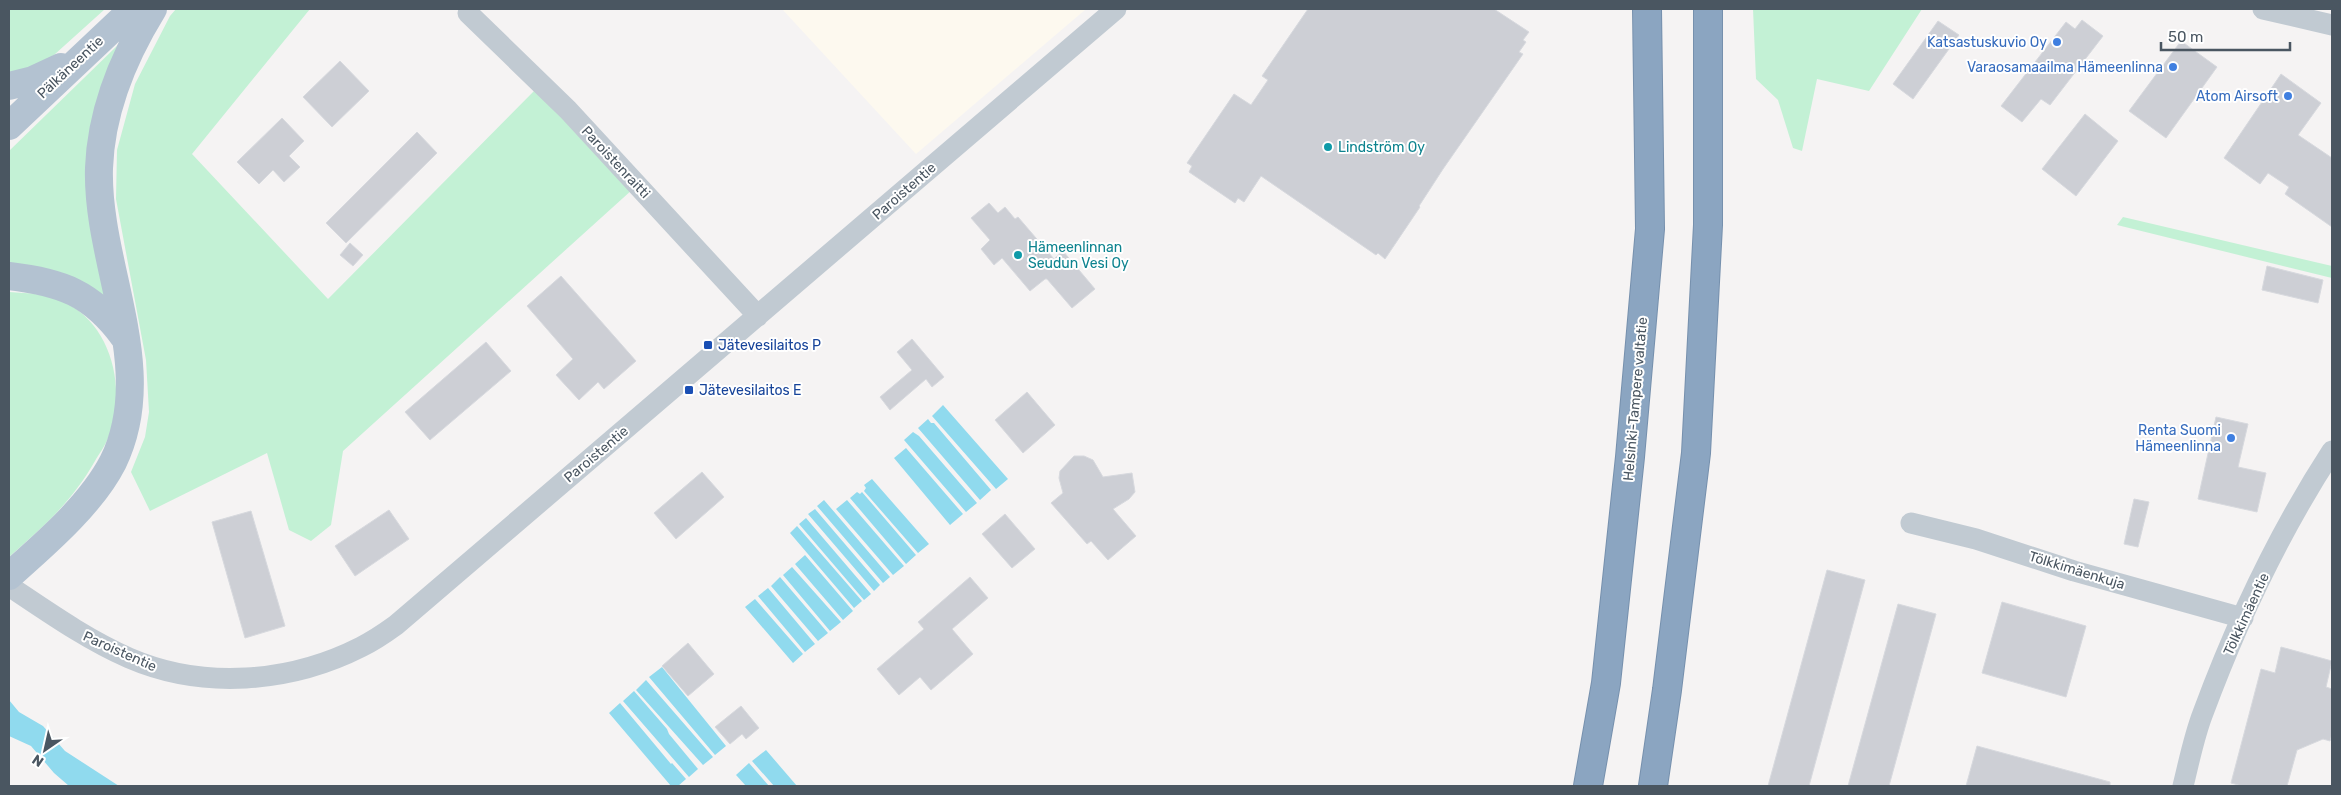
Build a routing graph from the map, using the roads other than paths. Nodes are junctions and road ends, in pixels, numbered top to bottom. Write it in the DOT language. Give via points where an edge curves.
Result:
graph roads {
  1 [pos="133,9"];
  2 [pos="153,9"];
  3 [pos="1116,9"];
  4 [pos="1647,9"];
  5 [pos="1708,9"];
  6 [pos="2263,9"];
  7 [pos="468,13"];
  8 [pos="2332,25"];
  9 [pos="72,64"];
  10 [pos="9,86"];
  11 [pos="9,126"];
  12 [pos="9,276"];
  13 [pos="758,316"];
  14 [pos="125,340"];
  15 [pos="2332,451"];
  16 [pos="1911,523"];
  17 [pos="9,576"];
  18 [pos="9,586"];
  19 [pos="2243,618"];
  20 [pos="1588,786"];
  21 [pos="1652,786"];
  22 [pos="2183,786"];
  1 -- 9 [label="main road, Pälkäneentie"];
  2 -- 14 [label="main road" via="139,31 118,79 106,119 99,168 102,213"];
  3 -- 13 [label="street, Paroistentie"];
  4 -- 20 [label="highway, Helsinki-Tampere valtatie" via="1650,229 1606,683"];
  5 -- 21 [label="highway" via="1708,224 1696,453"];
  6 -- 8 [label="street"];
  7 -- 13 [label="street, Paroistenraitti" via="568,110"];
  9 -- 10 [label="main road" via="34,80"];
  9 -- 11 [label="main road, Pälkäneentie"];
  12 -- 14 [label="main road" via="70,289 100,309"];
  13 -- 18 [label="street, Paroistentie" via="396,625 362,647 332,660 289,673 239,678 162,669 81,634"];
  14 -- 17 [label="main road" via="131,393 113,462 86,501"];
  15 -- 19 [label="street, Tölkkimäentie" via="2286,530"];
  16 -- 19 [label="street, Tölkkimäenkuja"];
  19 -- 22 [label="street, Tölkkimäentie" via="2202,714"];
}
